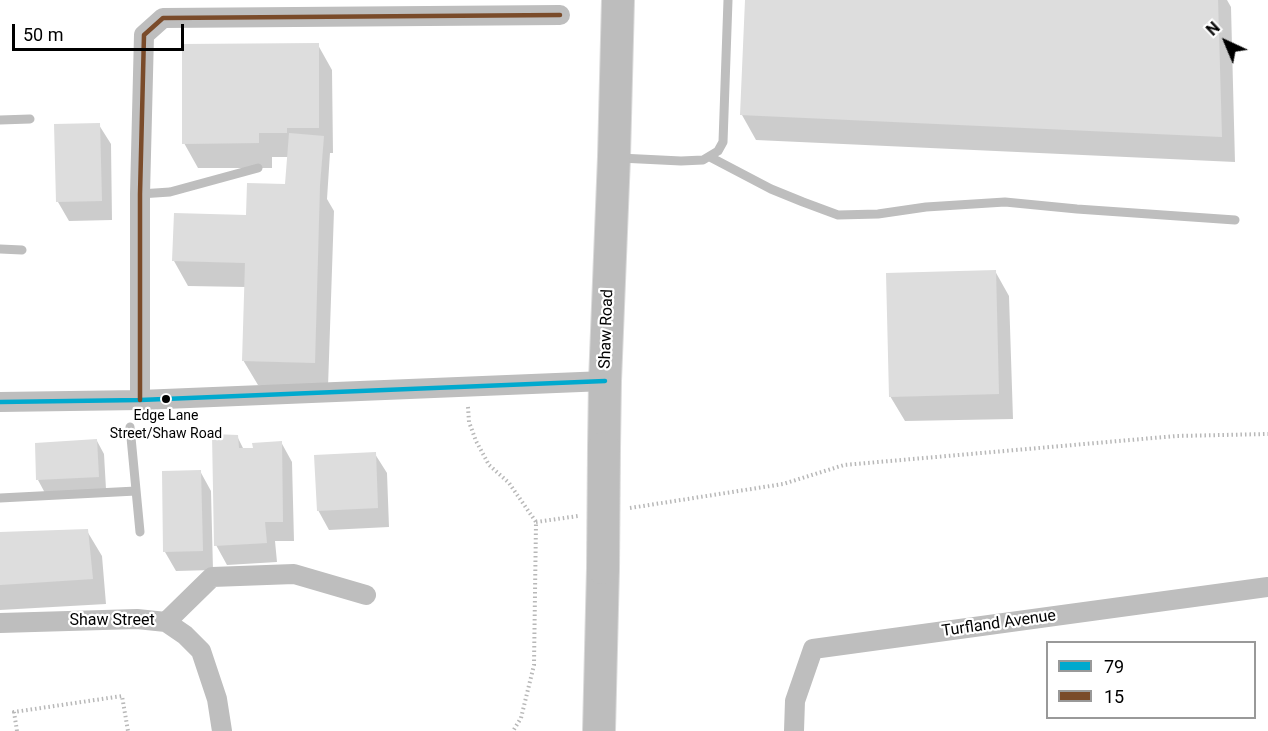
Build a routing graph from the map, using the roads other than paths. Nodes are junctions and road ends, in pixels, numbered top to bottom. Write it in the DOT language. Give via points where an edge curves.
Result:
graph roads {
  1 [pos="618,0"];
  2 [pos="728,0"];
  3 [pos="560,15"];
  4 [pos="30,119"];
  5 [pos="0,120"];
  6 [pos="614,157"];
  7 [pos="710,157"];
  8 [pos="258,168"];
  9 [pos="141,194"];
  10 [pos="1235,220"];
  11 [pos="0,249"];
  12 [pos="22,250"];
  13 [pos="605,381"];
  14 [pos="140,400"];
  15 [pos="0,402"];
  16 [pos="130,427"];
  17 [pos="136,491"];
  18 [pos="0,498"];
  19 [pos="140,532"];
  20 [pos="1268,587"];
  21 [pos="366,595"];
  22 [pos="166,622"];
  23 [pos="0,623"];
  24 [pos="222,731"];
  25 [pos="599,731"];
  26 [pos="794,731"];
  1 -- 6 [label="main road, Shaw Road"];
  2 -- 7 [label="lane" via="723,142"];
  3 -- 9 [label="street" via="163,18 144,35"];
  4 -- 5 [label="lane"];
  6 -- 7 [label="lane" via="681,161"];
  6 -- 13 [label="main road, Shaw Road"];
  7 -- 10 [label="lane" via="771,189 838,215 1005,202"];
  8 -- 9 [label="lane" via="170,192"];
  9 -- 14 [label="street"];
  11 -- 12 [label="lane"];
  13 -- 14 [label="street"];
  13 -- 25 [label="main road, Shaw Road, bridge"];
  14 -- 15 [label="street"];
  16 -- 17 [label="lane"];
  17 -- 18 [label="lane"];
  17 -- 19 [label="lane"];
  20 -- 26 [label="street, Turfland Avenue" via="813,649 795,701"];
  21 -- 22 [label="street" via="294,574 212,577"];
  22 -- 23 [label="street, Shaw Street" via="137,619"];
  22 -- 24 [label="street, Shaw Street" via="201,651 217,699"];
}
